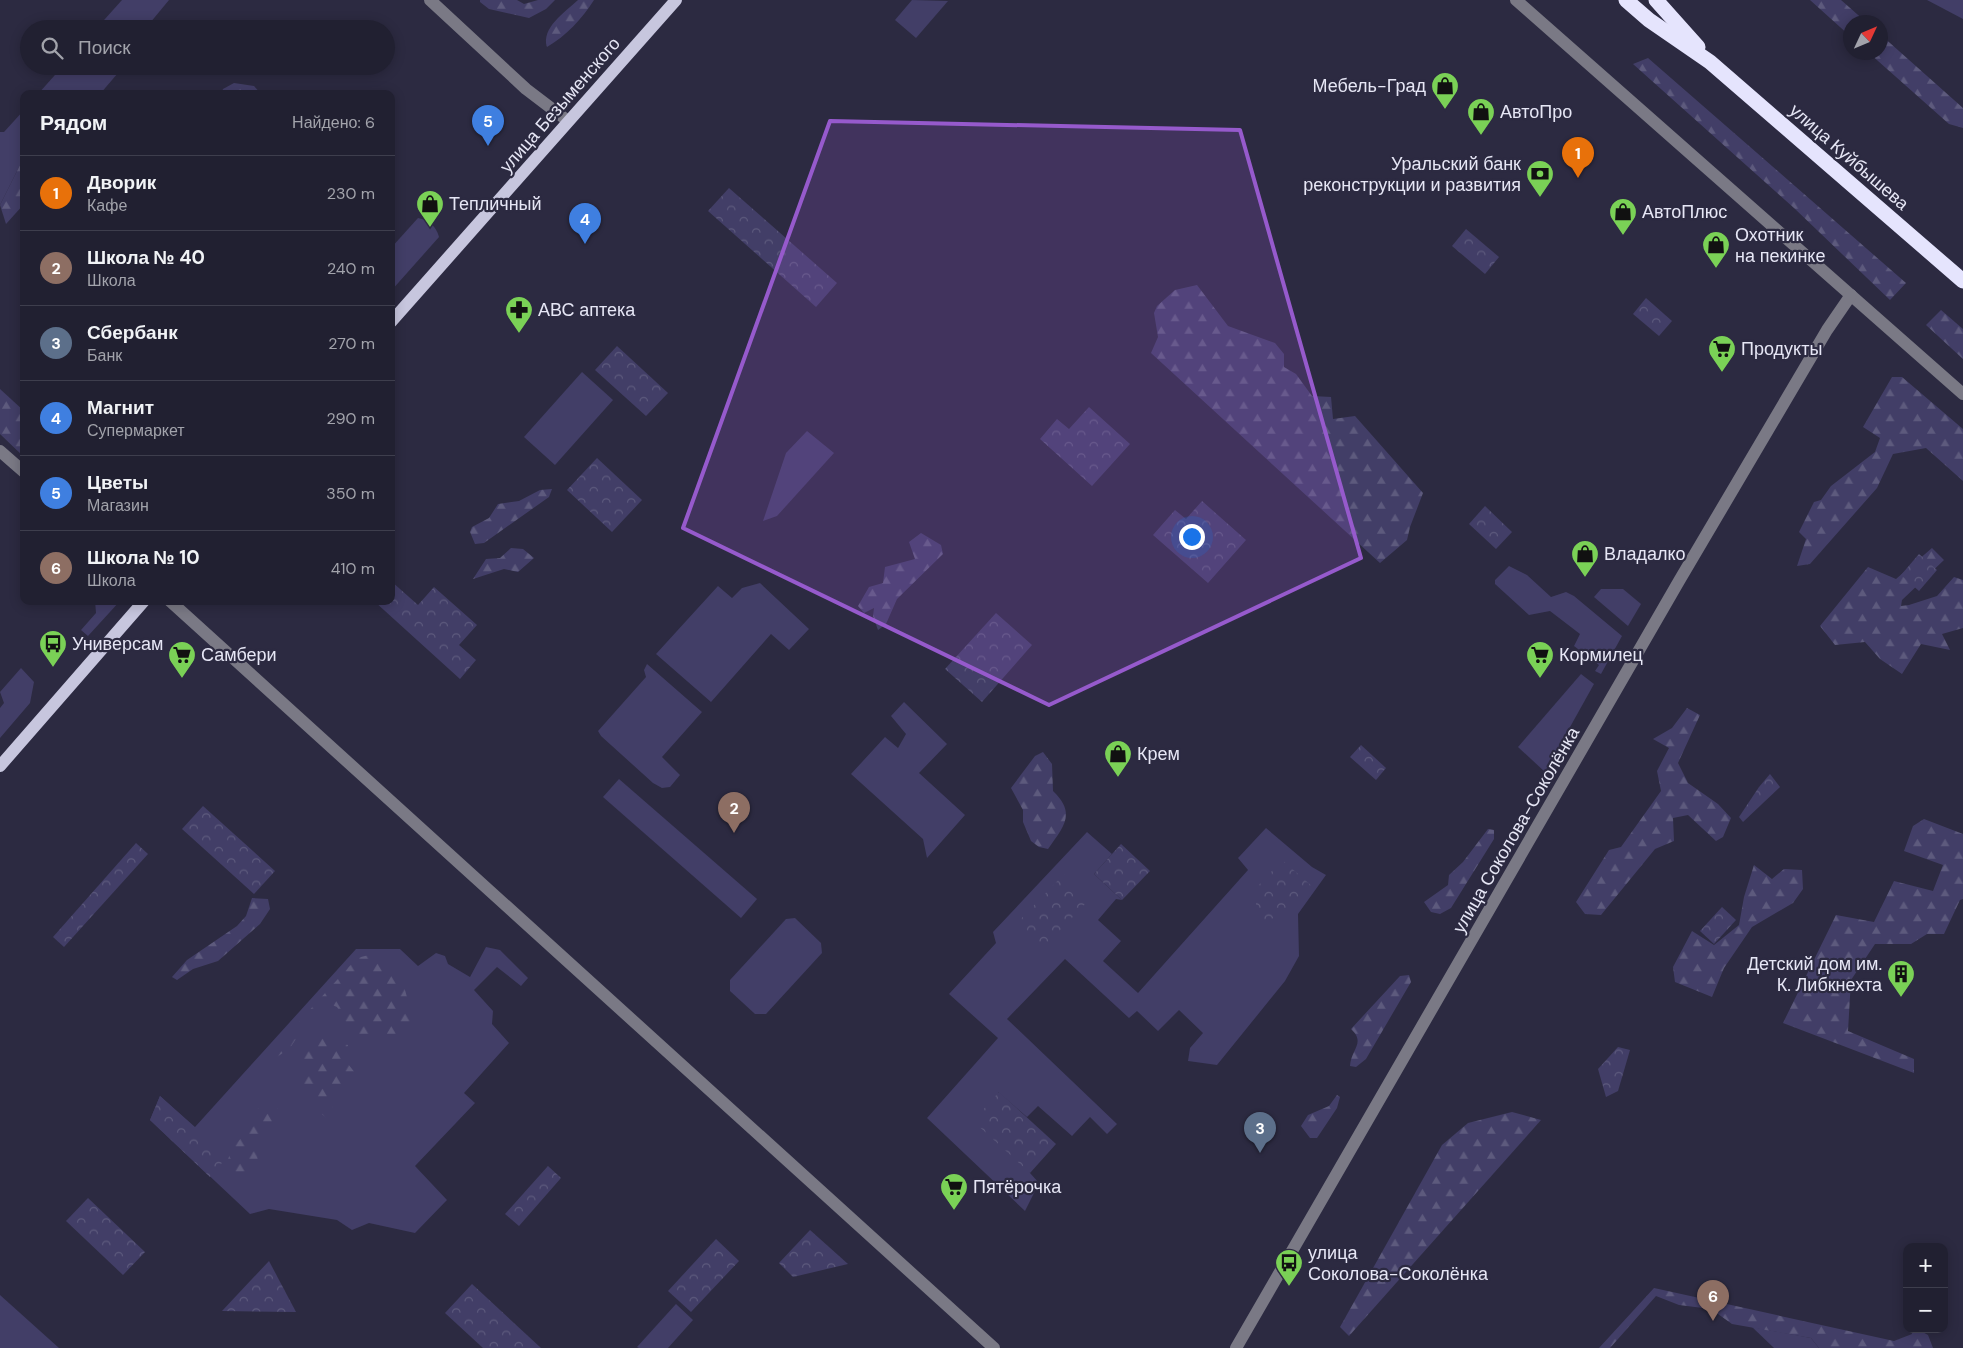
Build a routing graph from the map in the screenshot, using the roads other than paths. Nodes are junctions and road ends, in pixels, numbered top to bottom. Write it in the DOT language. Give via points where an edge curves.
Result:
graph roads {
  1 [pos="430,0"];
  2 [pos="676,0"];
  3 [pos="1516,0"];
  4 [pos="1626,0"];
  5 [pos="1656,0"];
  6 [pos="1710,62"];
  7 [pos="568,122"];
  8 [pos="1963,281"];
  9 [pos="1851,295"];
  10 [pos="395,317"];
  11 [pos="1963,394"];
  12 [pos="0,451"];
  13 [pos="20,468"];
  14 [pos="141,605"];
  15 [pos="174,605"];
  16 [pos="0,766"];
  17 [pos="994,1348"];
  18 [pos="1236,1348"];
  1 -- 7 [label="street" via="526,89"];
  2 -- 7 [label="main road, улица Безыменского"];
  3 -- 9 [label="street"];
  4 -- 6 [label="highway, улица Куйбышева"];
  5 -- 6 [label="highway, улица Куйбышева"];
  6 -- 8 [label="highway, улица Куйбышева"];
  7 -- 10 [label="main road, улица Безыменского"];
  9 -- 11 [label="street"];
  9 -- 18 [label="street, улица Соколова-Соколёнка" via="1827,330 1679,581"];
  12 -- 13 [label="street"];
  14 -- 16 [label="main road"];
  15 -- 17 [label="street"];
}
